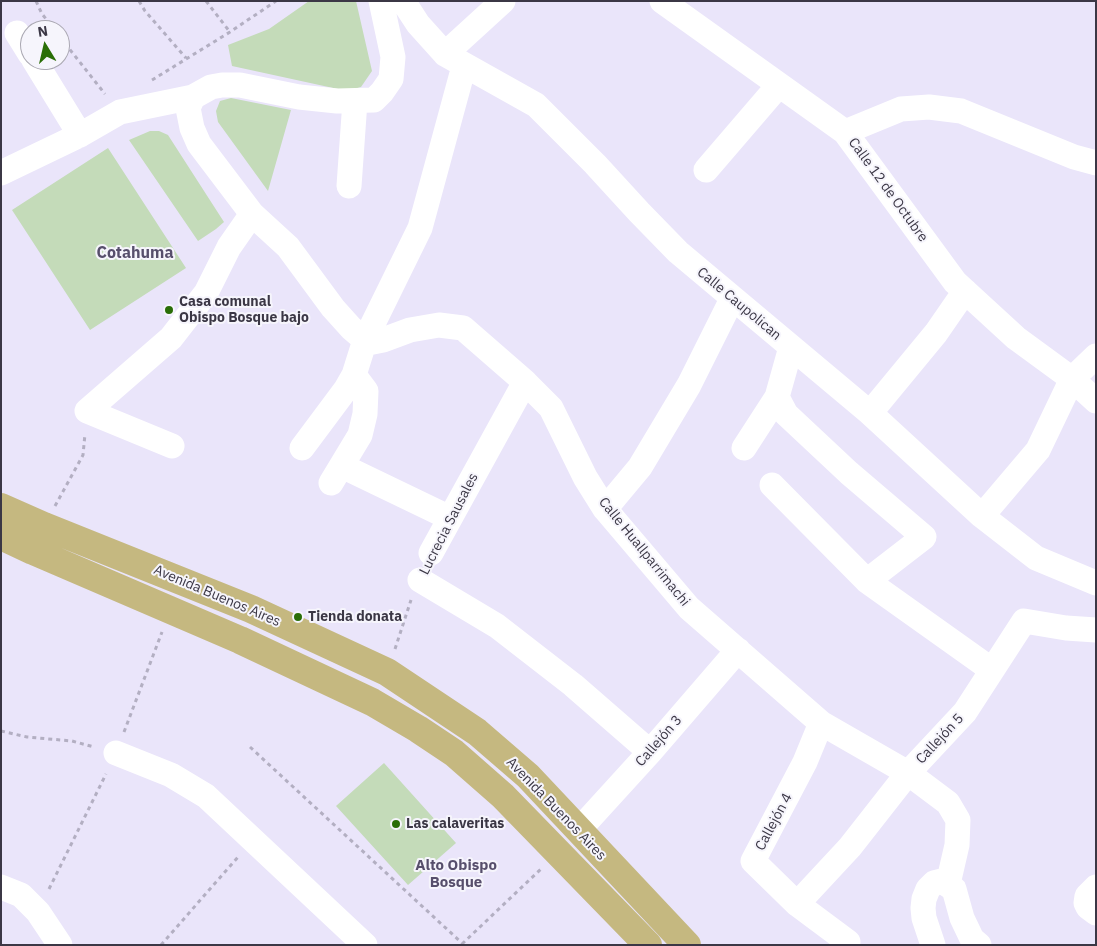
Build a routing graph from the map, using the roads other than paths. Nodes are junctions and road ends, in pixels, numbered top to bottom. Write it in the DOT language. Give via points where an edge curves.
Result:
graph roads {
  1 [pos="381,1"];
  2 [pos="404,1"];
  3 [pos="503,1"];
  4 [pos="663,1"];
  5 [pos="455,60"];
  6 [pos="40,70"];
  7 [pos="779,85"];
  8 [pos="193,97"];
  9 [pos="355,101"];
  10 [pos="844,132"];
  11 [pos="80,135"];
  12 [pos="1096,163"];
  13 [pos="706,170"];
  14 [pos="1,173"];
  15 [pos="349,186"];
  16 [pos="252,214"];
  17 [pos="965,291"];
  18 [pos="732,299"];
  19 [pos="365,340"];
  20 [pos="791,347"];
  21 [pos="1096,356"];
  22 [pos="354,375"];
  23 [pos="1072,379"];
  24 [pos="524,382"];
  25 [pos="778,397"];
  26 [pos="1096,401"];
  27 [pos="870,413"];
  28 [pos="172,446"];
  29 [pos="302,448"];
  30 [pos="744,448"];
  31 [pos="772,485"];
  32 [pos="1,507"];
  33 [pos="605,509"];
  34 [pos="982,516"];
  35 [pos="450,518"];
  36 [pos="1,536"];
  37 [pos="431,553"];
  38 [pos="420,580"];
  39 [pos="1094,580"];
  40 [pos="867,581"];
  41 [pos="1096,630"];
  42 [pos="738,650"];
  43 [pos="992,670"];
  44 [pos="821,723"];
  45 [pos="650,752"];
  46 [pos="116,753"];
  47 [pos="908,773"];
  48 [pos="578,831"];
  49 [pos="948,884"];
  50 [pos="1,886"];
  51 [pos="1096,887"];
  52 [pos="797,904"];
  53 [pos="1096,913"];
  54 [pos="848,942"];
  55 [pos="60,945"];
  56 [pos="365,945"];
  57 [pos="648,945"];
  58 [pos="687,945"];
  59 [pos="932,945"];
  60 [pos="979,945"];
  1 -- 9 [label="street" via="393,57 391,79 374,100"];
  2 -- 5 [label="street, Calle Caupolican" via="418,24"];
  3 -- 5 [label="street"];
  4 -- 7 [label="street, Calle 12 de Octubre"];
  5 -- 18 [label="street, Calle Caupolican" via="536,105 671,245"];
  5 -- 19 [label="street" via="420,228"];
  6 -- 11 [label="street"];
  7 -- 10 [label="street, Calle 12 de Octubre"];
  7 -- 13 [label="street"];
  8 -- 9 [label="street" via="222,85 240,85 299,97"];
  8 -- 11 [label="street" via="120,112"];
  8 -- 16 [label="street" via="188,108 199,144"];
  9 -- 15 [label="street"];
  10 -- 12 [label="street" via="901,109 929,107 961,111"];
  10 -- 17 [label="street, Calle 12 de Octubre" via="955,282"];
  11 -- 14 [label="street"];
  16 -- 19 [label="street" via="288,247 334,308"];
  16 -- 28 [label="street" via="229,247 206,293 171,338 87,411"];
  17 -- 23 [label="street, Calle 12 de Octubre" via="1016,338"];
  17 -- 27 [label="street" via="936,333"];
  18 -- 20 [label="street, Calle Caupolican"];
  18 -- 33 [label="street" via="645,459"];
  19 -- 22 [label="street"];
  19 -- 24 [label="street, Calle Huallparrimachi" via="383,340 439,324 463,328"];
  20 -- 25 [label="street"];
  20 -- 27 [label="street, Calle Caupolican"];
  21 -- 23 [label="street"];
  22 -- 29 [label="street"];
  22 -- 35 [label="street" via="366,391 365,414 360,435 336,474"];
  23 -- 26 [label="street, Calle 12 de Octubre"];
  23 -- 34 [label="street" via="1038,450"];
  24 -- 33 [label="street, Calle Huallparrimachi" via="551,408 585,477"];
  24 -- 35 [label="street, Lucrecia Sausales"];
  25 -- 30 [label="street"];
  25 -- 40 [label="street" via="786,414 924,537"];
  27 -- 34 [label="street, Calle Caupolican"];
  31 -- 40 [label="street"];
  32 -- 48 [label="main road, Avenida Buenos Aires" via="252,609 387,672 477,732 528,776"];
  33 -- 42 [label="street, Calle Huallparrimachi" via="689,608"];
  34 -- 39 [label="street, Calle Caupolican" via="1036,558"];
  35 -- 37 [label="street, Lucrecia Sausales"];
  36 -- 57 [label="main road, Avenida Buenos Aires" via="240,640 372,702 418,729 454,753 503,796"];
  38 -- 45 [label="street" via="497,626"];
  40 -- 43 [label="street"];
  41 -- 43 [label="street, Callejón 5" via="1024,621"];
  42 -- 44 [label="street, Calle Huallparrimachi"];
  42 -- 45 [label="street, Callejón 3"];
  43 -- 47 [label="street, Callejón 5" via="966,712"];
  44 -- 47 [label="street, Calle Huallparrimachi"];
  44 -- 52 [label="street, Callejón 4" via="805,762 753,861"];
  45 -- 48 [label="street, Callejón 3"];
  46 -- 56 [label="street" via="171,775 206,796"];
  47 -- 49 [label="street, Calle Huallparrimachi" via="948,803 958,820 957,845"];
  47 -- 52 [label="street, Callejón 5" via="850,847"];
  48 -- 58 [label="main road, Avenida Buenos Aires"];
  49 -- 59 [label="street" via="942,881 934,883 924,899 924,918"];
  49 -- 60 [label="street" via="954,889 972,939"];
  50 -- 55 [label="street" via="21,895 38,912"];
  51 -- 53 [label="street" via="1087,896 1086,903"];
  52 -- 54 [label="street, Callejón 4"];
}
